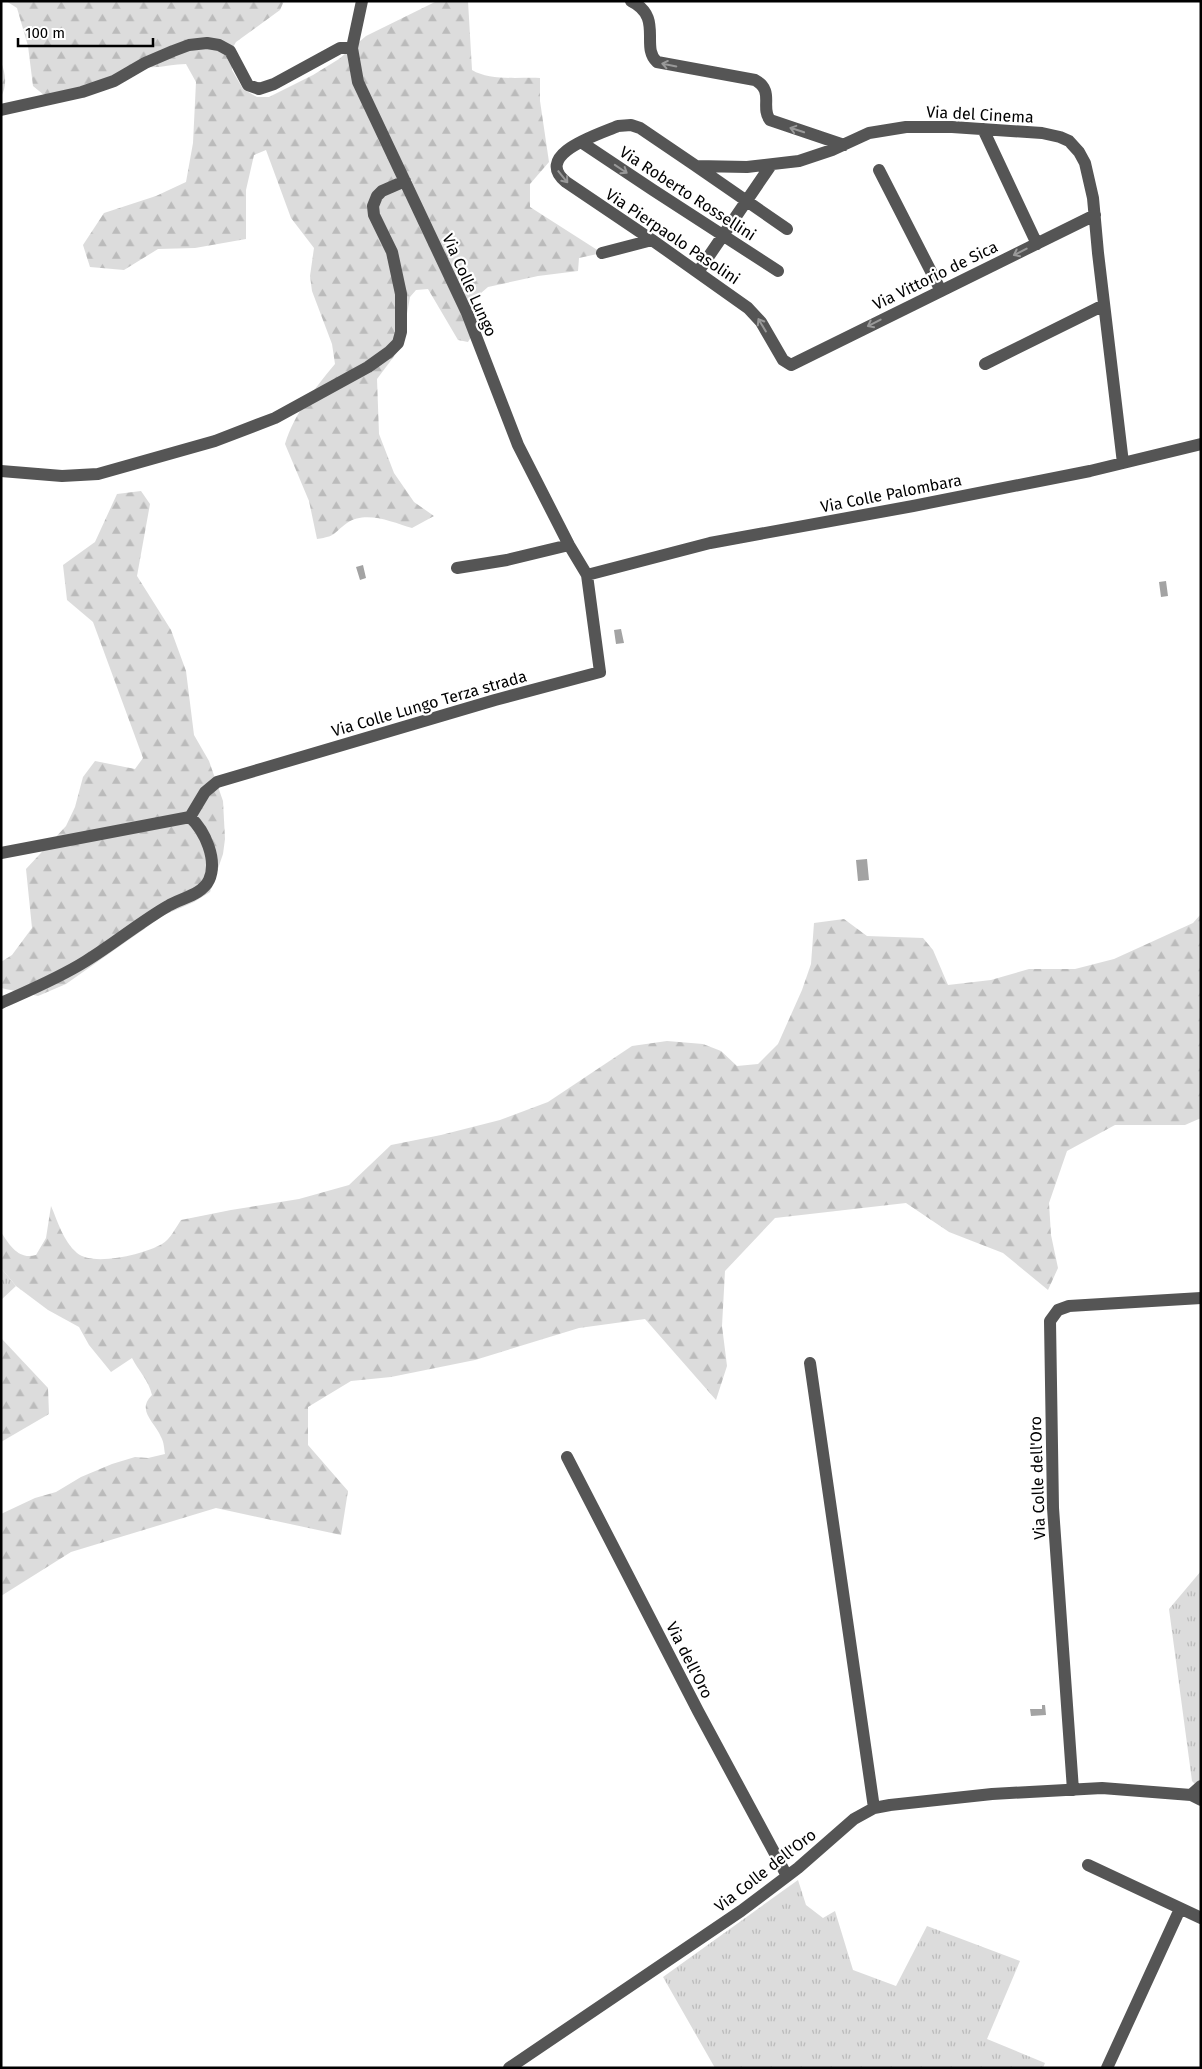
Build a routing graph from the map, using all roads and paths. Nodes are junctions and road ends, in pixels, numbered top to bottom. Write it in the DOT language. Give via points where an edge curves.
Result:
graph roads {
  1 [pos="362,1"];
  2 [pos="631,1"];
  3 [pos="352,48"];
  4 [pos="1,110"];
  5 [pos="983,129"];
  6 [pos="581,142"];
  7 [pos="844,145"];
  8 [pos="770,164"];
  9 [pos="696,166"];
  10 [pos="879,170"];
  11 [pos="405,181"];
  12 [pos="746,202"];
  13 [pos="1095,215"];
  14 [pos="787,229"];
  15 [pos="723,236"];
  16 [pos="652,240"];
  17 [pos="1037,244"];
  18 [pos="602,253"];
  19 [pos="778,271"];
  20 [pos="698,272"];
  21 [pos="941,291"];
  22 [pos="1104,306"];
  23 [pos="789,364"];
  24 [pos="985,364"];
  25 [pos="1201,444"];
  26 [pos="1124,463"];
  27 [pos="1,471"];
  28 [pos="569,545"];
  29 [pos="457,568"];
  30 [pos="587,575"];
  31 [pos="190,817"];
  32 [pos="1,853"];
  33 [pos="1,1003"];
  34 [pos="1201,1298"];
  35 [pos="810,1363"];
  36 [pos="567,1458"];
  37 [pos="1073,1790"];
  38 [pos="1198,1794"];
  39 [pos="874,1808"];
  40 [pos="1088,1866"];
  41 [pos="787,1876"];
  42 [pos="1180,1909"];
  43 [pos="1201,1918"];
  44 [pos="508,2068"];
  45 [pos="1107,2068"];
  1 -- 3 [label="street, Via Colle Lungo"];
  7 -- 2 [label="street, one-way" via="772,122 768,116 764,88 755,80 658,62 652,55 648,19"];
  3 -- 4 [label="street" via="340,48 259,89 248,85 230,51 213,44 189,46 145,63 106,84"];
  3 -- 11 [label="street, Via Colle Lungo" via="358,82"];
  5 -- 7 [label="street, Via del Cinema" via="928,126 890,129 869,133"];
  5 -- 13 [label="street, Via del Cinema" via="1048,134 1071,143 1081,154 1088,172"];
  5 -- 17 [label="street"];
  6 -- 9 [label="street" via="618,126 630,125 644,130"];
  6 -- 15 [label="street, Via Roberto Rossellini, one-way"];
  6 -- 16 [label="street, Via Pierpaolo Pasolini, one-way" via="562,155 557,166 559,176"];
  7 -- 8 [label="street, Via del Cinema" via="809,159"];
  8 -- 9 [label="street, Via del Cinema"];
  8 -- 12 [label="street"];
  9 -- 12 [label="street"];
  10 -- 21 [label="street"];
  11 -- 27 [label="street" via="382,191 376,196 373,206 374,215 392,252 401,294 401,332 398,342 389,352 275,418 215,441 98,474 62,476"];
  11 -- 28 [label="street, Via Colle Lungo" via="467,313 518,445"];
  12 -- 14 [label="street"];
  12 -- 15 [label="street"];
  13 -- 17 [label="street, Via Vittorio de Sica"];
  13 -- 22 [label="street, Via del Cinema"];
  15 -- 19 [label="street, Via Roberto Rossellini"];
  15 -- 20 [label="street"];
  16 -- 18 [label="street"];
  16 -- 20 [label="street, Via Pierpaolo Pasolini"];
  17 -- 21 [label="street, Via Vittorio de Sica, one-way"];
  23 -- 20 [label="street, Via Pierpaolo Pasolini, one-way" via="783,360 754,314"];
  21 -- 23 [label="street, Via Vittorio de Sica, one-way" via="797,363"];
  22 -- 24 [label="street"];
  22 -- 26 [label="street, Via del Cinema"];
  25 -- 26 [label="street, Via Colle Palombara"];
  26 -- 30 [label="street, Via Colle Palombara" via="710,543"];
  28 -- 29 [label="street"];
  28 -- 30 [label="street, Via Colle Lungo"];
  30 -- 31 [label="street, Via Colle Lungo Terza strada" via="600,672 217,782 204,792"];
  31 -- 32 [label="street"];
  31 -- 33 [label="street" via="202,830 210,855 210,873 202,888 168,906 62,975"];
  34 -- 37 [label="street, Via Colle dell'Oro" via="1074,1305 1058,1310 1050,1321 1053,1508"];
  35 -- 39 [label="street"];
  36 -- 41 [label="street, Via dell'Oro"];
  37 -- 38 [label="street, Via Colle dell'Oro" via="1102,1788"];
  37 -- 39 [label="street, Via Colle dell'Oro" via="992,1794"];
  39 -- 41 [label="street, Via Colle dell'Oro" via="854,1819"];
  40 -- 42 [label="street"];
  41 -- 44 [label="street, Via Colle dell'Oro" via="733,1917"];
  42 -- 43 [label="street"];
  42 -- 45 [label="street"];
}
